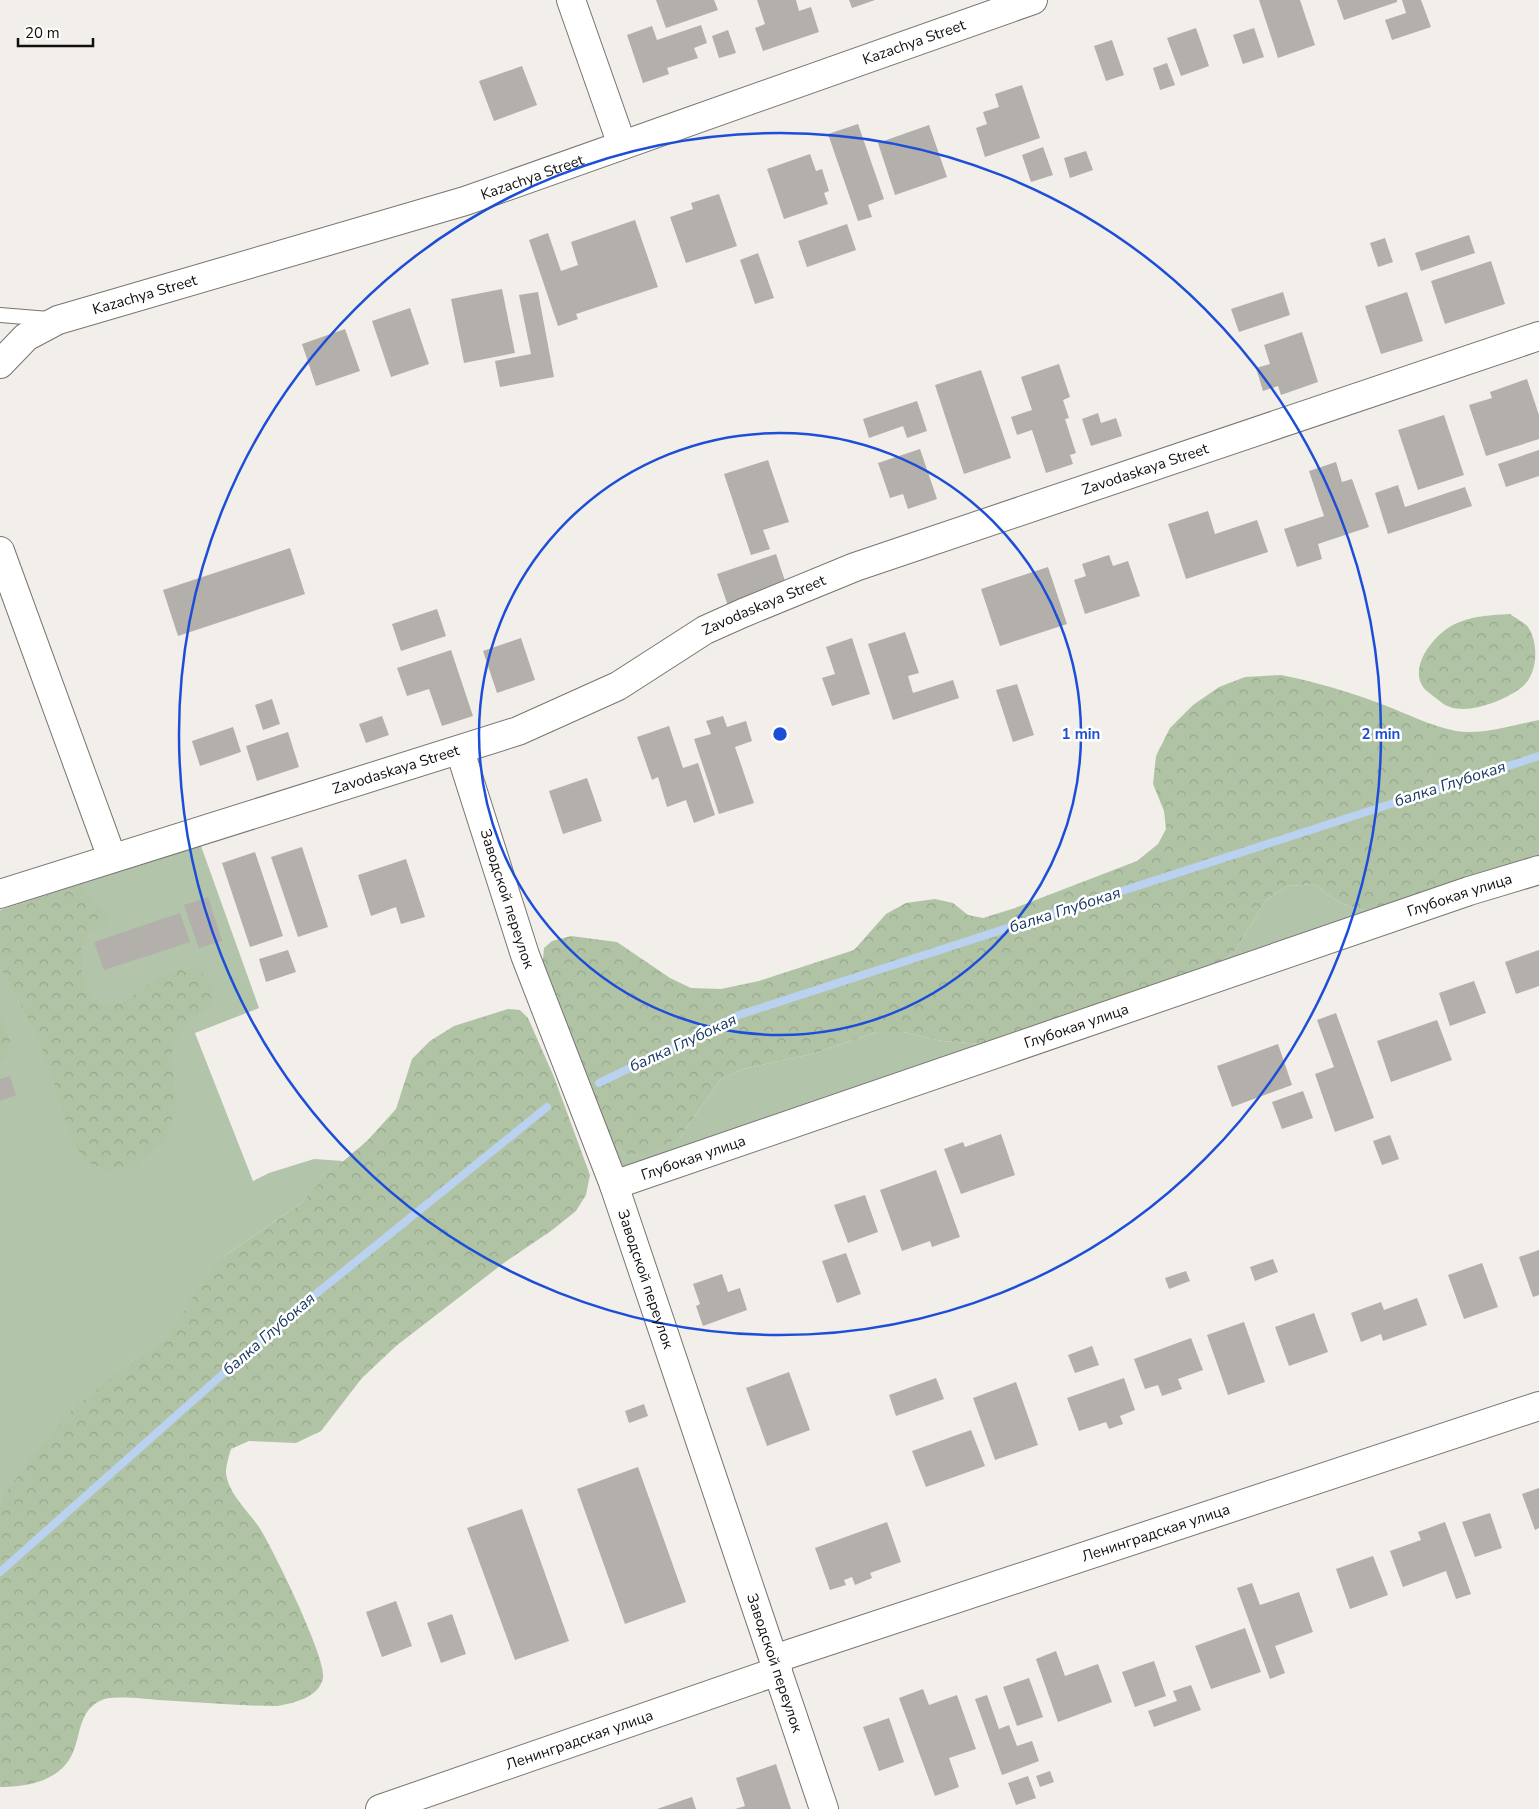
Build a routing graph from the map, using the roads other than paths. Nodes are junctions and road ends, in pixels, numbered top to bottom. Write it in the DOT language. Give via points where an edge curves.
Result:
graph roads {
  1 [pos="571,0"];
  2 [pos="1033,0"];
  3 [pos="622,145"];
  4 [pos="0,315"];
  5 [pos="58,320"];
  6 [pos="1539,336"];
  7 [pos="0,364"];
  8 [pos="0,551"];
  9 [pos="460,751"];
  10 [pos="112,858"];
  11 [pos="1539,870"];
  12 [pos="0,894"];
  13 [pos="614,1185"];
  14 [pos="1539,1406"];
  15 [pos="776,1665"];
  16 [pos="380,1809"];
  17 [pos="824,1809"];
  1 -- 3 [label="street"];
  2 -- 3 [label="street, Kazachya Street"];
  3 -- 5 [label="street, Kazachya Street" via="465,201"];
  4 -- 5 [label="lane"];
  5 -- 7 [label="street, Kazachya Street" via="26,337"];
  6 -- 9 [label="street, Zavodaskaya Street" via="854,568 705,630 618,686 577,706"];
  8 -- 10 [label="street"];
  9 -- 10 [label="street, Zavodaskaya Street"];
  9 -- 13 [label="street, Заводской переулок" via="525,955"];
  10 -- 12 [label="street, Zavodaskaya Street"];
  11 -- 13 [label="street, Глубокая улица"];
  13 -- 15 [label="street, Заводской переулок"];
  14 -- 15 [label="street, Ленинградская улица"];
  15 -- 16 [label="street, Ленинградская улица"];
  15 -- 17 [label="street, Заводской переулок"];
}
